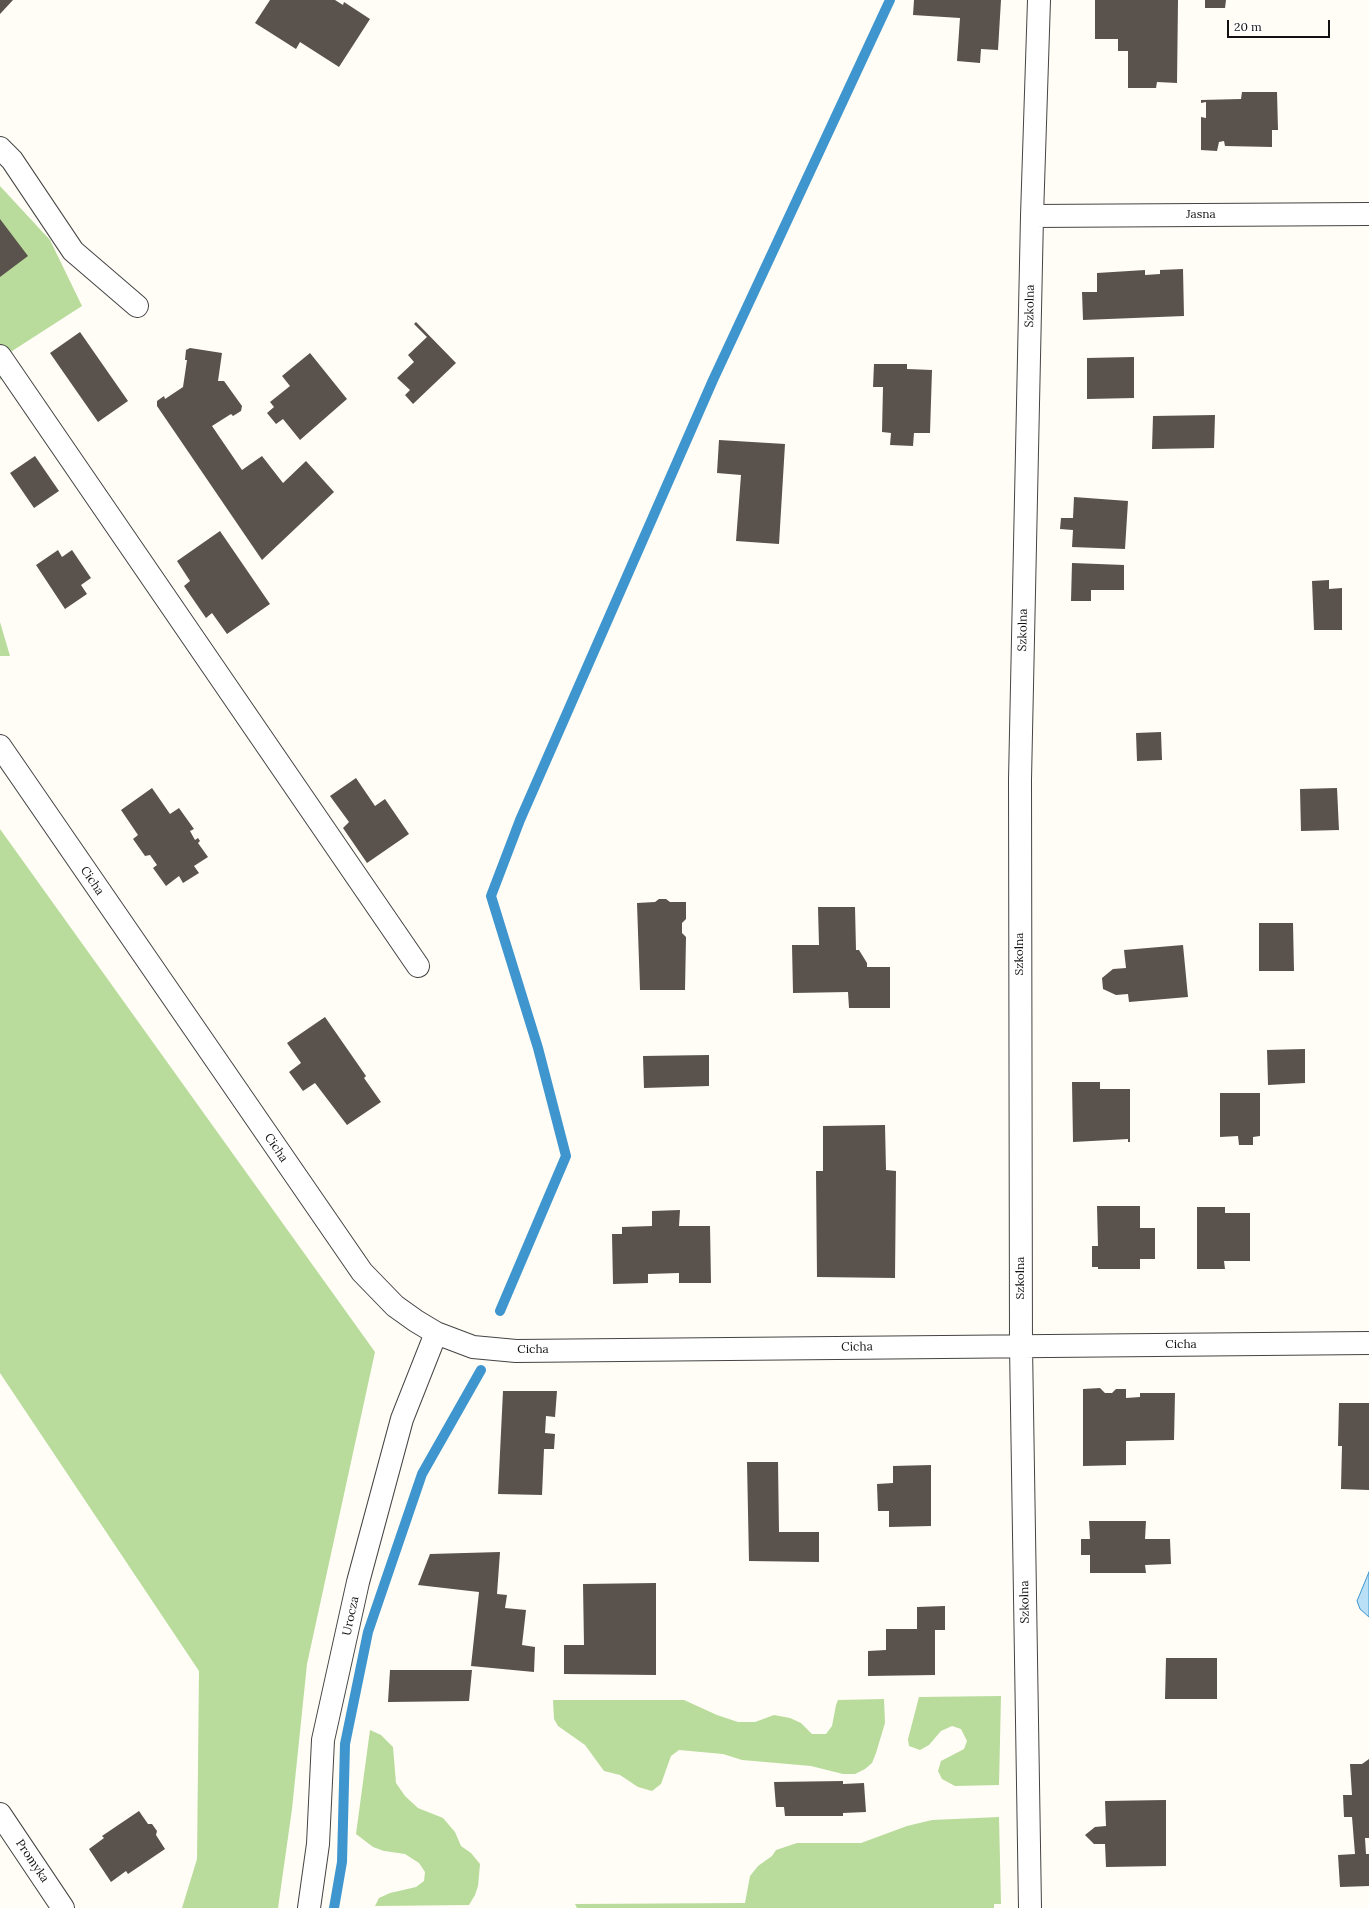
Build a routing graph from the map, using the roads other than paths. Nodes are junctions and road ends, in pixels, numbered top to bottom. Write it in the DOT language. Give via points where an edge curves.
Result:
graph roads {
  1 [pos="1039,0"];
  2 [pos="0,148"];
  3 [pos="1369,214"];
  4 [pos="1032,216"];
  5 [pos="138,306"];
  6 [pos="0,356"];
  7 [pos="0,746"];
  8 [pos="418,966"];
  9 [pos="436,1333"];
  10 [pos="1369,1343"];
  11 [pos="1021,1346"];
  12 [pos="0,1814"];
  13 [pos="63,1908"];
  14 [pos="308,1908"];
  15 [pos="1030,1908"];
  1 -- 4 [label="street, Szkolna"];
  2 -- 5 [label="street" via="12,160 73,251"];
  3 -- 4 [label="street, Jasna"];
  4 -- 11 [label="street, Szkolna" via="1020,779"];
  6 -- 8 [label="street"];
  7 -- 9 [label="street, Cicha" via="362,1272 395,1306"];
  9 -- 11 [label="street, Cicha" via="472,1347 516,1351"];
  9 -- 14 [label="street, Urocza" via="402,1419 356,1590 323,1740 318,1844"];
  10 -- 11 [label="street, Cicha"];
  11 -- 15 [label="street, Szkolna"];
  12 -- 13 [label="street, Promyka"];
}
